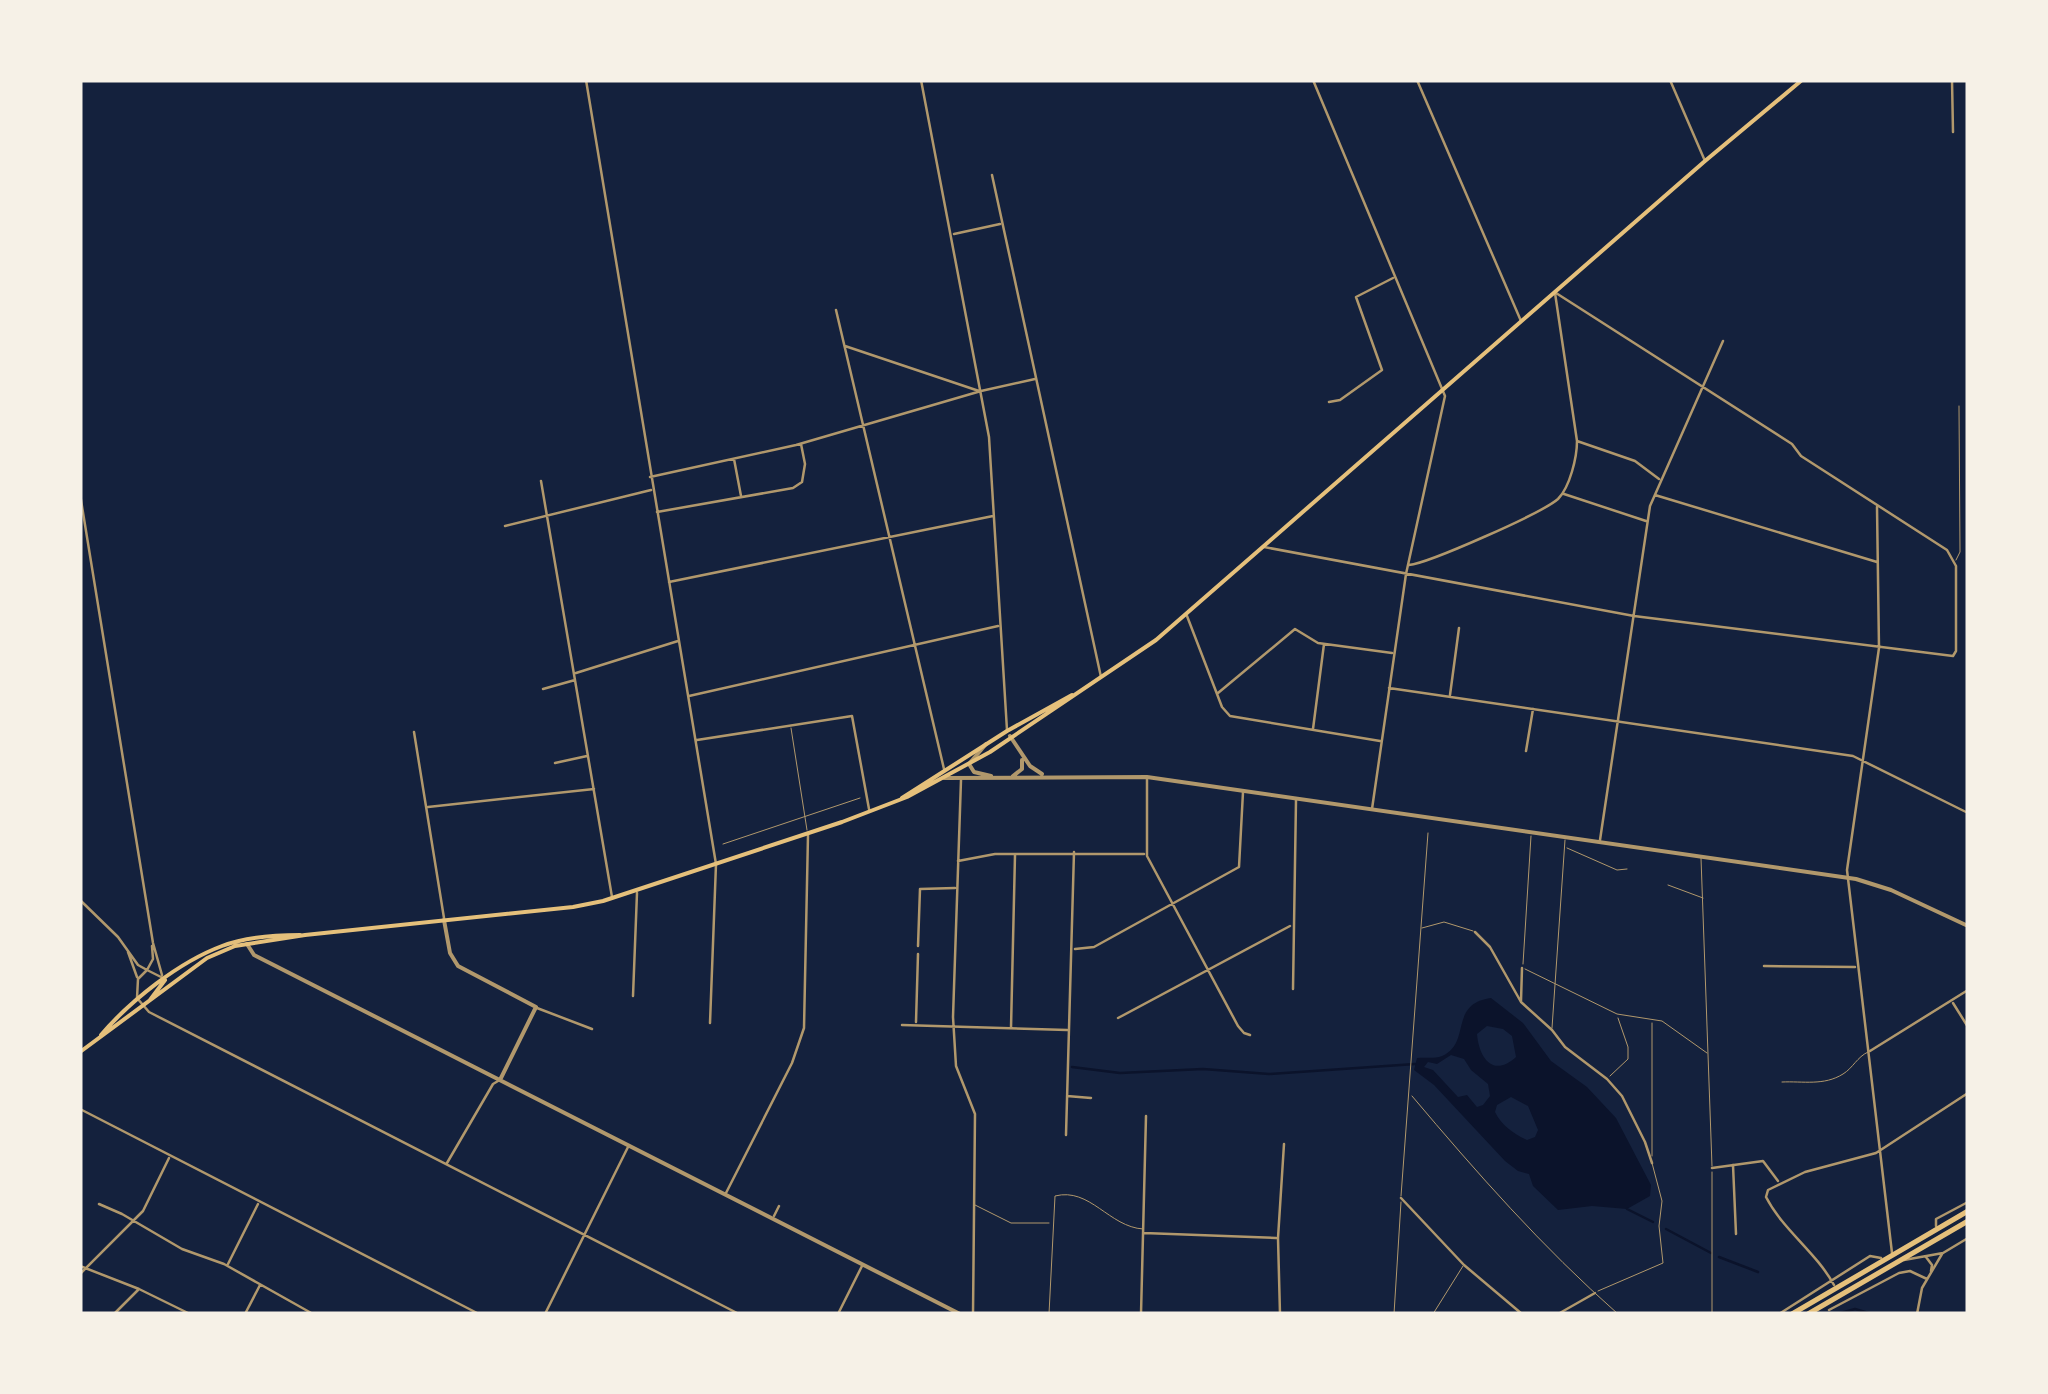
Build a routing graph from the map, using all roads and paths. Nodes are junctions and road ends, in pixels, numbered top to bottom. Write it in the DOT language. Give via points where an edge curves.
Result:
graph roads {
  1 [pos="586,80"];
  2 [pos="921,80"];
  3 [pos="1313,80"];
  4 [pos="1416,80"];
  5 [pos="1670,80"];
  6 [pos="1802,80"];
  7 [pos="1952,80"];
  8 [pos="1953,132"];
  9 [pos="1705,160"];
  10 [pos="992,175"];
  11 [pos="1002,224"];
  12 [pos="952,234"];
  13 [pos="1396,277"];
  14 [pos="1555,293"];
  15 [pos="836,310"];
  16 [pos="1522,322"];
  17 [pos="1723,341"];
  18 [pos="844,346"];
  19 [pos="1036,379"];
  20 [pos="1702,388"];
  21 [pos="980,392"];
  22 [pos="1444,392"];
  23 [pos="1329,402"];
  24 [pos="1959,406"];
  25 [pos="862,427"];
  26 [pos="1577,441"];
  27 [pos="801,444"];
  28 [pos="734,456"];
  29 [pos="650,477"];
  30 [pos="1659,480"];
  31 [pos="541,481"];
  32 [pos="652,489"];
  33 [pos="80,494"];
  34 [pos="1562,494"];
  35 [pos="1653,494"];
  36 [pos="741,497"];
  37 [pos="1877,506"];
  38 [pos="656,512"];
  39 [pos="993,516"];
  40 [pos="548,518"];
  41 [pos="1648,522"];
  42 [pos="505,526"];
  43 [pos="889,537"];
  44 [pos="1264,547"];
  45 [pos="1956,560"];
  46 [pos="1878,562"];
  47 [pos="1408,565"];
  48 [pos="1406,574"];
  49 [pos="667,582"];
  50 [pos="1186,615"];
  51 [pos="1634,616"];
  52 [pos="999,626"];
  53 [pos="1459,628"];
  54 [pos="679,641"];
  55 [pos="914,644"];
  56 [pos="1324,644"];
  57 [pos="1879,648"];
  58 [pos="1393,653"];
  59 [pos="574,673"];
  60 [pos="1101,678"];
  61 [pos="576,680"];
  62 [pos="1389,688"];
  63 [pos="543,689"];
  64 [pos="1078,693"];
  65 [pos="1217,694"];
  66 [pos="688,696"];
  67 [pos="1449,696"];
  68 [pos="1533,708"];
  69 [pos="1619,721"];
  70 [pos="790,726"];
  71 [pos="1313,730"];
  72 [pos="1007,731"];
  73 [pos="414,732"];
  74 [pos="1011,738"];
  75 [pos="695,740"];
  76 [pos="1381,741"];
  77 [pos="986,744"];
  78 [pos="1526,751"];
  79 [pos="1022,755"];
  80 [pos="588,756"];
  81 [pos="1863,762"];
  82 [pos="555,763"];
  83 [pos="969,764"];
  84 [pos="945,770"];
  85 [pos="1046,776"];
  86 [pos="993,777"];
  87 [pos="1012,777"];
  88 [pos="1147,777"];
  89 [pos="944,778"];
  90 [pos="961,778"];
  91 [pos="594,788"];
  92 [pos="1243,790"];
  93 [pos="860,798"];
  94 [pos="902,798"];
  95 [pos="1296,799"];
  96 [pos="426,808"];
  97 [pos="1372,810"];
  98 [pos="870,812"];
  99 [pos="1968,813"];
  100 [pos="804,818"];
  101 [pos="1532,832"];
  102 [pos="1428,833"];
  103 [pos="808,834"];
  104 [pos="1566,837"];
  105 [pos="1600,842"];
  106 [pos="723,844"];
  107 [pos="1564,846"];
  108 [pos="1074,852"];
  109 [pos="1016,853"];
  110 [pos="1146,854"];
  111 [pos="1701,858"];
  112 [pos="958,861"];
  113 [pos="716,864"];
  114 [pos="1627,869"];
  115 [pos="1848,878"];
  116 [pos="1668,885"];
  117 [pos="956,888"];
  118 [pos="637,891"];
  119 [pos="612,898"];
  120 [pos="1703,898"];
  121 [pos="80,900"];
  122 [pos="1173,904"];
  123 [pos="444,920"];
  124 [pos="1290,926"];
  125 [pos="1968,926"];
  126 [pos="1419,929"];
  127 [pos="1475,932"];
  128 [pos="247,941"];
  129 [pos="153,943"];
  130 [pos="918,946"];
  131 [pos="1074,949"];
  132 [pos="128,951"];
  133 [pos="918,954"];
  134 [pos="1764,966"];
  135 [pos="1857,967"];
  136 [pos="1522,968"];
  137 [pos="147,970"];
  138 [pos="1208,970"];
  139 [pos="138,978"];
  140 [pos="164,979"];
  141 [pos="1553,983"];
  142 [pos="1293,989"];
  143 [pos="1968,990"];
  144 [pos="633,996"];
  145 [pos="138,1001"];
  146 [pos="1951,1001"];
  147 [pos="1522,1002"];
  148 [pos="143,1007"];
  149 [pos="536,1008"];
  150 [pos="1617,1014"];
  151 [pos="1118,1018"];
  152 [pos="1652,1020"];
  153 [pos="710,1022"];
  154 [pos="916,1024"];
  155 [pos="902,1025"];
  156 [pos="954,1026"];
  157 [pos="1968,1027"];
  158 [pos="1010,1028"];
  159 [pos="592,1029"];
  160 [pos="1069,1030"];
  161 [pos="1552,1030"];
  162 [pos="1250,1035"];
  163 [pos="100,1037"];
  164 [pos="80,1052"];
  165 [pos="1869,1052"];
  166 [pos="1707,1054"];
  167 [pos="1606,1079"];
  168 [pos="500,1080"];
  169 [pos="1782,1082"];
  170 [pos="1410,1093"];
  171 [pos="1968,1094"];
  172 [pos="1066,1096"];
  173 [pos="1091,1098"];
  174 [pos="80,1109"];
  175 [pos="1146,1116"];
  176 [pos="1066,1136"];
  177 [pos="1284,1144"];
  178 [pos="630,1145"];
  179 [pos="1880,1150"];
  180 [pos="170,1156"];
  181 [pos="446,1164"];
  182 [pos="1652,1164"];
  183 [pos="1733,1164"];
  184 [pos="1712,1168"];
  185 [pos="1779,1182"];
  186 [pos="726,1193"];
  187 [pos="1401,1198"];
  188 [pos="260,1202"];
  189 [pos="1968,1202"];
  190 [pos="98,1204"];
  191 [pos="973,1204"];
  192 [pos="779,1206"];
  193 [pos="1968,1210"];
  194 [pos="773,1218"];
  195 [pos="1968,1220"];
  196 [pos="134,1221"];
  197 [pos="1053,1223"];
  198 [pos="1935,1229"];
  199 [pos="1142,1231"];
  200 [pos="1736,1234"];
  201 [pos="584,1235"];
  202 [pos="1278,1238"];
  203 [pos="1968,1238"];
  204 [pos="1892,1253"];
  205 [pos="1942,1253"];
  206 [pos="1926,1257"];
  207 [pos="1883,1258"];
  208 [pos="1898,1260"];
  209 [pos="863,1264"];
  210 [pos="1464,1265"];
  211 [pos="80,1266"];
  212 [pos="227,1266"];
  213 [pos="86,1269"];
  214 [pos="1931,1272"];
  215 [pos="80,1274"];
  216 [pos="1928,1279"];
  217 [pos="1833,1283"];
  218 [pos="260,1284"];
  219 [pos="139,1289"];
  220 [pos="1595,1294"];
  221 [pos="1825,1303"];
  222 [pos="180,1312"];
  223 [pos="1830,1312"];
  224 [pos="114,1314"];
  225 [pos="190,1314"];
  226 [pos="244,1314"];
  227 [pos="312,1314"];
  228 [pos="479,1314"];
  229 [pos="545,1314"];
  230 [pos="739,1314"];
  231 [pos="838,1314"];
  232 [pos="960,1314"];
  233 [pos="974,1314"];
  234 [pos="1049,1314"];
  235 [pos="1140,1314"];
  236 [pos="1280,1314"];
  237 [pos="1394,1314"];
  238 [pos="1433,1314"];
  239 [pos="1522,1314"];
  240 [pos="1558,1314"];
  241 [pos="1618,1314"];
  242 [pos="1712,1314"];
  243 [pos="1780,1314"];
  244 [pos="1792,1314"];
  245 [pos="1808,1314"];
  246 [pos="1917,1314"];
  1 -- 29 [label="street"];
  2 -- 12 [label="street"];
  3 -- 13 [label="street"];
  4 -- 16 [label="street"];
  5 -- 9 [label="street"];
  6 -- 9 [label="main road"];
  7 -- 8 [label="street"];
  9 -- 14 [label="main road"];
  10 -- 11 [label="street"];
  11 -- 12 [label="street"];
  11 -- 19 [label="street"];
  12 -- 21 [label="street"];
  13 -- 22 [label="street"];
  13 -- 23 [label="street" via="1356,297 1382,370"];
  14 -- 16 [label="main road"];
  14 -- 20 [label="street"];
  14 -- 26 [label="street"];
  15 -- 18 [label="street"];
  16 -- 22 [label="main road"];
  17 -- 20 [label="street"];
  18 -- 21 [label="street"];
  18 -- 25 [label="street"];
  19 -- 21 [label="street"];
  19 -- 60 [label="street"];
  20 -- 30 [label="street"];
  20 -- 37 [label="street"];
  21 -- 25 [label="street"];
  21 -- 39 [label="street"];
  22 -- 44 [label="main road"];
  22 -- 47 [label="street"];
  24 -- 45 [label="lane"];
  25 -- 27 [label="street"];
  25 -- 43 [label="street"];
  26 -- 30 [label="street" via="1636,460"];
  26 -- 34 [label="street"];
  27 -- 28 [label="street"];
  27 -- 36 [label="street" via="802,482"];
  28 -- 29 [label="street"];
  28 -- 36 [label="street"];
  29 -- 32 [label="street"];
  30 -- 35 [label="street"];
  31 -- 40 [label="street"];
  32 -- 38 [label="street"];
  32 -- 40 [label="street"];
  33 -- 129 [label="street"];
  34 -- 41 [label="street"];
  34 -- 47 [label="street"];
  35 -- 41 [label="street"];
  35 -- 46 [label="street"];
  36 -- 38 [label="street"];
  37 -- 45 [label="street"];
  37 -- 46 [label="street"];
  38 -- 49 [label="street"];
  39 -- 43 [label="street"];
  39 -- 52 [label="street"];
  40 -- 42 [label="street"];
  40 -- 59 [label="street"];
  41 -- 51 [label="street"];
  43 -- 49 [label="street"];
  43 -- 55 [label="street"];
  44 -- 48 [label="street"];
  44 -- 50 [label="main road"];
  45 -- 57 [label="street" via="1953,656"];
  46 -- 57 [label="street"];
  47 -- 48 [label="street"];
  48 -- 51 [label="street"];
  48 -- 58 [label="street"];
  49 -- 54 [label="street"];
  50 -- 60 [label="main road"];
  50 -- 65 [label="street"];
  51 -- 57 [label="street"];
  51 -- 69 [label="street"];
  52 -- 55 [label="street"];
  52 -- 72 [label="street"];
  53 -- 67 [label="street"];
  54 -- 59 [label="street"];
  54 -- 66 [label="street"];
  55 -- 66 [label="street"];
  55 -- 84 [label="street"];
  56 -- 58 [label="street"];
  56 -- 65 [label="street" via="1291,630"];
  56 -- 71 [label="street"];
  57 -- 81 [label="street"];
  58 -- 62 [label="street"];
  59 -- 61 [label="street"];
  60 -- 64 [label="main road"];
  61 -- 63 [label="street"];
  61 -- 80 [label="street"];
  62 -- 67 [label="street"];
  62 -- 76 [label="street"];
  64 -- 72 [label="main road"];
  64 -- 74 [label="main road"];
  65 -- 71 [label="street" via="1236,718"];
  66 -- 75 [label="street"];
  67 -- 68 [label="street"];
  68 -- 69 [label="street"];
  68 -- 78 [label="street"];
  69 -- 81 [label="street"];
  69 -- 105 [label="street"];
  70 -- 75 [label="street"];
  70 -- 98 [label="street" via="852,716"];
  70 -- 100 [label="lane"];
  71 -- 76 [label="street"];
  72 -- 74 [label="street"];
  72 -- 77 [label="main road"];
  73 -- 96 [label="street"];
  74 -- 79 [label="street"];
  74 -- 83 [label="main road"];
  75 -- 113 [label="street"];
  76 -- 97 [label="street"];
  77 -- 83 [label="street"];
  77 -- 84 [label="main road"];
  79 -- 85 [label="street"];
  79 -- 87 [label="street" via="1022,769"];
  80 -- 82 [label="street"];
  80 -- 91 [label="street"];
  81 -- 99 [label="street"];
  81 -- 115 [label="street"];
  83 -- 86 [label="street"];
  83 -- 89 [label="main road"];
  84 -- 94 [label="main road"];
  85 -- 87 [label="street"];
  85 -- 88 [label="street"];
  86 -- 87 [label="street"];
  86 -- 90 [label="street"];
  88 -- 92 [label="street"];
  88 -- 110 [label="street"];
  89 -- 90 [label="street"];
  89 -- 94 [label="main road"];
  90 -- 112 [label="street"];
  91 -- 96 [label="street"];
  91 -- 119 [label="street"];
  92 -- 95 [label="street"];
  92 -- 122 [label="street" via="1242,864"];
  93 -- 100 [label="lane"];
  94 -- 98 [label="main road"];
  95 -- 97 [label="street"];
  95 -- 142 [label="street"];
  96 -- 123 [label="street"];
  97 -- 101 [label="street"];
  98 -- 103 [label="main road"];
  100 -- 103 [label="lane"];
  100 -- 106 [label="lane"];
  101 -- 104 [label="street"];
  101 -- 136 [label="lane"];
  102 -- 126 [label="lane"];
  103 -- 113 [label="main road"];
  103 -- 186 [label="street" via="802,1033"];
  104 -- 105 [label="street"];
  104 -- 107 [label="lane"];
  105 -- 111 [label="street"];
  107 -- 114 [label="lane"];
  107 -- 141 [label="lane"];
  108 -- 109 [label="street"];
  108 -- 110 [label="street"];
  108 -- 131 [label="street"];
  109 -- 112 [label="street"];
  109 -- 158 [label="street"];
  110 -- 122 [label="street"];
  111 -- 115 [label="street"];
  111 -- 120 [label="lane"];
  112 -- 117 [label="street"];
  113 -- 118 [label="main road"];
  113 -- 153 [label="street"];
  115 -- 125 [label="street" via="1892,890"];
  115 -- 135 [label="street"];
  116 -- 120 [label="lane"];
  117 -- 130 [label="street" via="920,888"];
  117 -- 156 [label="street"];
  118 -- 119 [label="main road"];
  118 -- 144 [label="street"];
  119 -- 123 [label="main road"];
  120 -- 166 [label="lane"];
  121 -- 132 [label="street"];
  122 -- 131 [label="street" via="1094,947"];
  122 -- 138 [label="street"];
  123 -- 128 [label="main road"];
  123 -- 149 [label="street" via="458,966"];
  124 -- 138 [label="street"];
  126 -- 127 [label="lane" via="1444,922"];
  126 -- 170 [label="lane"];
  127 -- 147 [label="street"];
  128 -- 140 [label="main road" via="210,951"];
  128 -- 148 [label="main road" via="207,958"];
  128 -- 168 [label="street" via="254,954"];
  129 -- 137 [label="street"];
  129 -- 140 [label="street"];
  131 -- 160 [label="street"];
  132 -- 137 [label="street"];
  132 -- 139 [label="street"];
  133 -- 154 [label="street"];
  134 -- 135 [label="street"];
  135 -- 165 [label="street"];
  136 -- 141 [label="lane"];
  136 -- 147 [label="street"];
  137 -- 139 [label="street"];
  137 -- 140 [label="street"];
  138 -- 151 [label="street"];
  138 -- 162 [label="street" via="1238,1026"];
  139 -- 145 [label="street"];
  140 -- 145 [label="main road"];
  140 -- 148 [label="main road"];
  141 -- 150 [label="lane"];
  141 -- 161 [label="lane"];
  143 -- 146 [label="street"];
  145 -- 148 [label="street"];
  145 -- 163 [label="main road"];
  146 -- 157 [label="street"];
  146 -- 165 [label="street"];
  147 -- 161 [label="street"];
  148 -- 163 [label="main road"];
  148 -- 181 [label="street"];
  149 -- 159 [label="street"];
  149 -- 168 [label="street"];
  150 -- 152 [label="lane"];
  150 -- 167 [label="lane" via="1628,1059"];
  152 -- 166 [label="lane"];
  152 -- 182 [label="lane"];
  154 -- 155 [label="street"];
  154 -- 156 [label="street"];
  156 -- 158 [label="street"];
  156 -- 191 [label="street" via="956,1066 975,1114"];
  158 -- 160 [label="street"];
  160 -- 172 [label="street"];
  161 -- 167 [label="street"];
  163 -- 164 [label="main road"];
  165 -- 169 [label="lane" via="1827,1081"];
  165 -- 179 [label="street"];
  166 -- 184 [label="lane"];
  167 -- 182 [label="street" via="1628,1108"];
  168 -- 178 [label="street"];
  168 -- 181 [label="street"];
  170 -- 187 [label="lane"];
  170 -- 220 [label="lane" via="1502,1202"];
  171 -- 179 [label="street"];
  172 -- 173 [label="street"];
  172 -- 176 [label="street"];
  174 -- 180 [label="street"];
  175 -- 199 [label="street"];
  177 -- 202 [label="street"];
  178 -- 186 [label="street"];
  178 -- 201 [label="street"];
  179 -- 185 [label="street"];
  179 -- 204 [label="street"];
  180 -- 188 [label="street"];
  180 -- 196 [label="street"];
  181 -- 201 [label="street"];
  182 -- 220 [label="lane" via="1662,1201 1663,1264"];
  183 -- 184 [label="street"];
  183 -- 185 [label="street" via="1760,1160"];
  183 -- 200 [label="street"];
  184 -- 242 [label="lane"];
  185 -- 217 [label="street" via="1768,1190 1768,1202"];
  186 -- 194 [label="street"];
  187 -- 210 [label="street"];
  187 -- 237 [label="lane"];
  188 -- 212 [label="street"];
  188 -- 228 [label="street"];
  189 -- 198 [label="street" via="1936,1219"];
  190 -- 196 [label="street"];
  191 -- 197 [label="lane" via="1010,1223"];
  191 -- 233 [label="street"];
  192 -- 194 [label="street"];
  193 -- 198 [label="main road"];
  194 -- 209 [label="street"];
  195 -- 208 [label="main road"];
  196 -- 212 [label="street" via="182,1250"];
  196 -- 213 [label="street"];
  197 -- 199 [label="lane" via="1058,1194 1077,1194"];
  197 -- 234 [label="lane"];
  198 -- 204 [label="main road"];
  199 -- 202 [label="street"];
  199 -- 235 [label="street"];
  201 -- 229 [label="street"];
  201 -- 230 [label="street"];
  202 -- 236 [label="street"];
  203 -- 205 [label="street"];
  204 -- 207 [label="main road"];
  205 -- 206 [label="street"];
  205 -- 214 [label="street"];
  206 -- 208 [label="street"];
  206 -- 214 [label="street"];
  207 -- 217 [label="main road"];
  207 -- 217 [label="street" via="1870,1256"];
  208 -- 221 [label="main road"];
  209 -- 231 [label="street"];
  209 -- 232 [label="street"];
  210 -- 238 [label="lane"];
  210 -- 239 [label="street"];
  211 -- 213 [label="street"];
  212 -- 218 [label="street"];
  213 -- 215 [label="street"];
  213 -- 219 [label="street"];
  214 -- 216 [label="street"];
  216 -- 223 [label="street" via="1899,1272"];
  216 -- 246 [label="street"];
  217 -- 243 [label="street"];
  217 -- 244 [label="main road"];
  218 -- 226 [label="street"];
  218 -- 227 [label="street"];
  219 -- 222 [label="street"];
  219 -- 224 [label="street"];
  220 -- 240 [label="street"];
  220 -- 241 [label="lane"];
  221 -- 223 [label="street"];
  221 -- 245 [label="main road"];
  222 -- 225 [label="street"];
}
